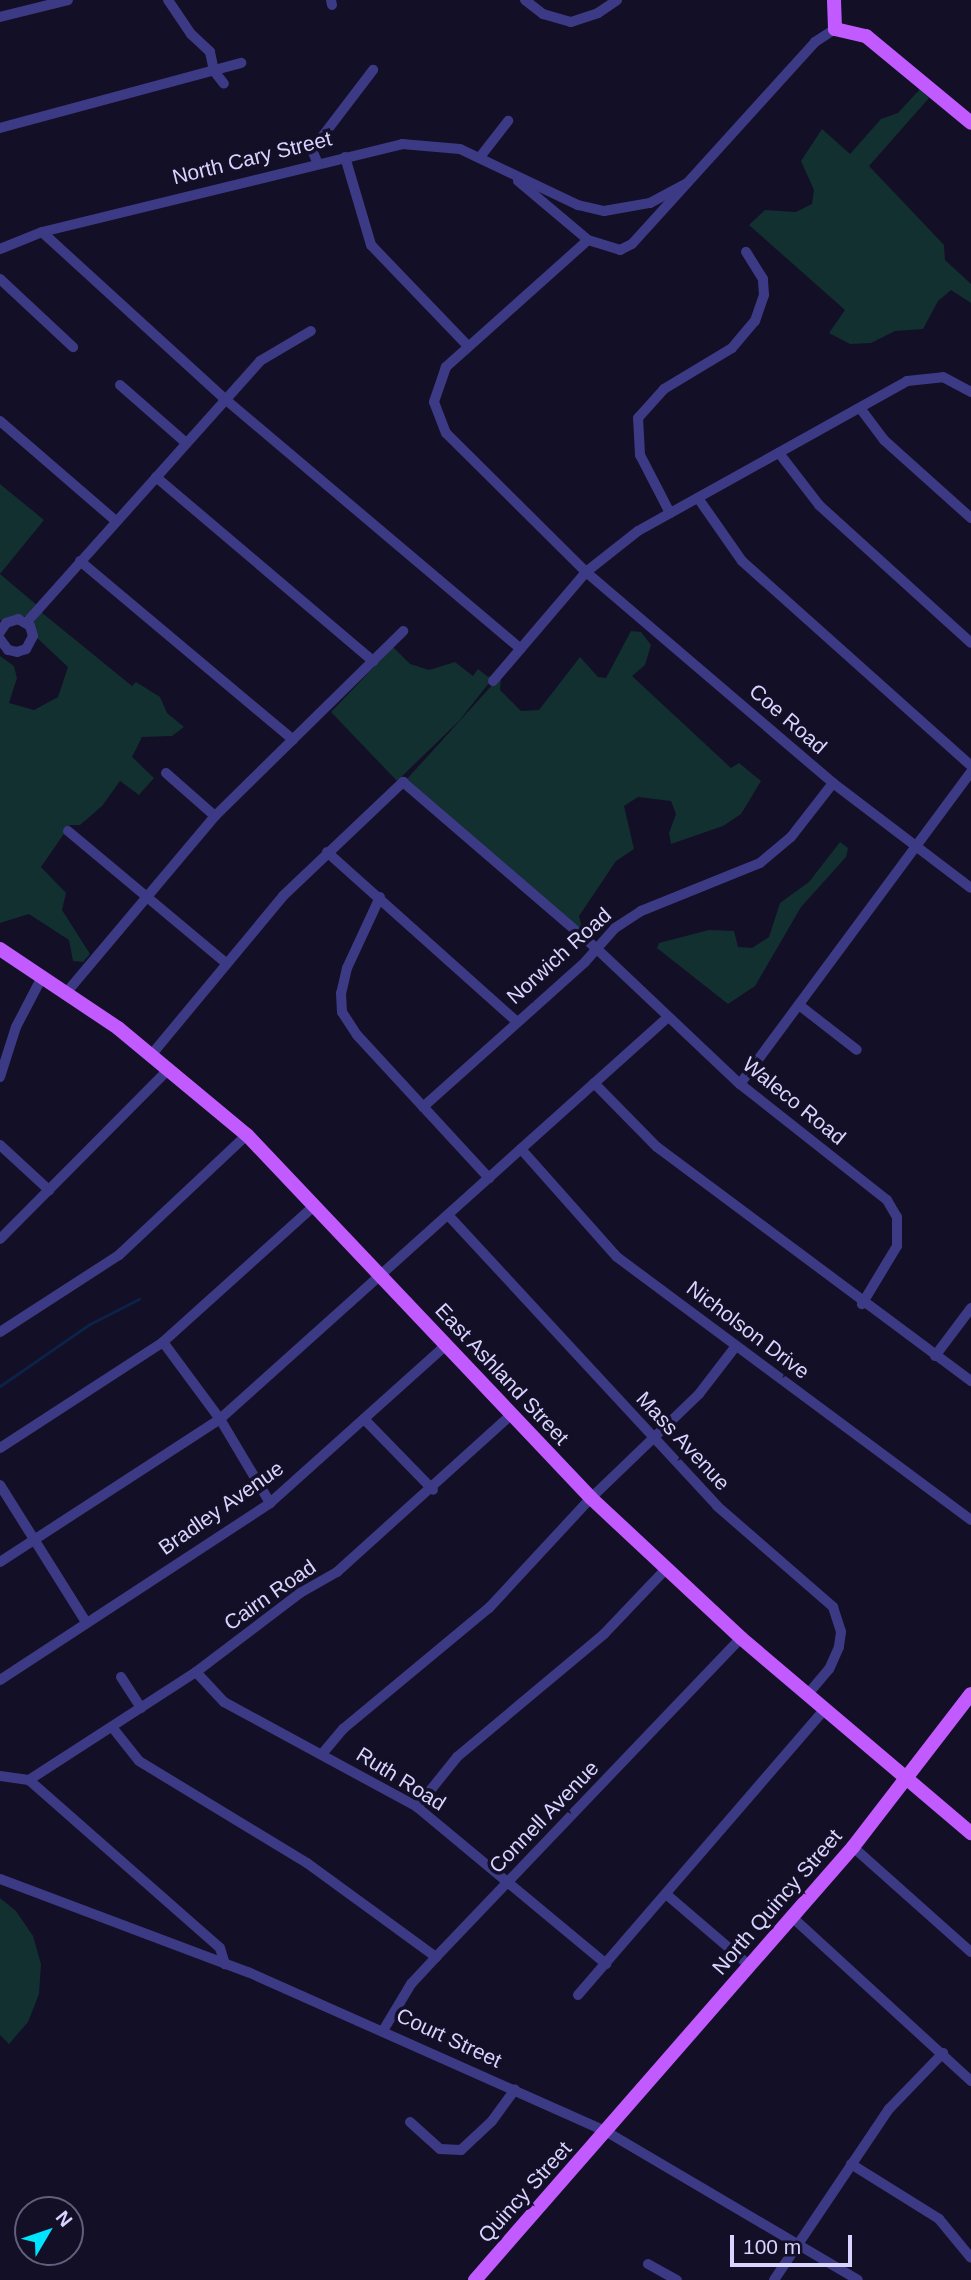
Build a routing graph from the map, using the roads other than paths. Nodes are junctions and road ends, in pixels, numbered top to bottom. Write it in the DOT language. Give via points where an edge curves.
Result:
graph roads {
  1 [pos="68,0"];
  2 [pos="168,0"];
  3 [pos="525,0"];
  4 [pos="617,0"];
  5 [pos="834,0"];
  6 [pos="0,17"];
  7 [pos="835,29"];
  8 [pos="241,64"];
  9 [pos="373,70"];
  10 [pos="214,71"];
  11 [pos="224,85"];
  12 [pos="508,121"];
  13 [pos="971,123"];
  14 [pos="0,128"];
  15 [pos="345,157"];
  16 [pos="480,157"];
  17 [pos="318,164"];
  18 [pos="513,176"];
  19 [pos="687,183"];
  20 [pos="41,232"];
  21 [pos="588,240"];
  22 [pos="0,249"];
  23 [pos="746,252"];
  24 [pos="0,279"];
  25 [pos="311,331"];
  26 [pos="468,346"];
  27 [pos="74,347"];
  28 [pos="120,385"];
  29 [pos="971,392"];
  30 [pos="225,399"];
  31 [pos="860,408"];
  32 [pos="0,421"];
  33 [pos="185,442"];
  34 [pos="779,453"];
  35 [pos="156,477"];
  36 [pos="698,498"];
  37 [pos="670,513"];
  38 [pos="971,518"];
  39 [pos="116,522"];
  40 [pos="80,561"];
  41 [pos="586,572"];
  42 [pos="26,623"];
  43 [pos="403,631"];
  44 [pos="0,632"];
  45 [pos="0,639"];
  46 [pos="971,643"];
  47 [pos="521,649"];
  48 [pos="373,661"];
  49 [pos="493,681"];
  50 [pos="293,740"];
  51 [pos="971,766"];
  52 [pos="971,772"];
  53 [pos="166,773"];
  54 [pos="833,783"];
  55 [pos="215,816"];
  56 [pos="68,831"];
  57 [pos="915,848"];
  58 [pos="327,852"];
  59 [pos="971,888"];
  60 [pos="145,896"];
  61 [pos="380,897"];
  62 [pos="0,949"];
  63 [pos="597,949"];
  64 [pos="227,964"];
  65 [pos="41,979"];
  66 [pos="65,993"];
  67 [pos="799,1005"];
  68 [pos="668,1017"];
  69 [pos="516,1021"];
  70 [pos="857,1050"];
  71 [pos="152,1054"];
  72 [pos="169,1069"];
  73 [pos="0,1077"];
  74 [pos="594,1083"];
  75 [pos="740,1084"];
  76 [pos="423,1107"];
  77 [pos="247,1135"];
  78 [pos="0,1145"];
  79 [pos="521,1149"];
  80 [pos="489,1178"];
  81 [pos="49,1190"];
  82 [pos="315,1205"];
  83 [pos="448,1215"];
  84 [pos="0,1239"];
  85 [pos="381,1276"];
  86 [pos="862,1304"];
  87 [pos="971,1308"];
  88 [pos="0,1332"];
  89 [pos="163,1342"];
  90 [pos="446,1345"];
  91 [pos="736,1346"];
  92 [pos="935,1356"];
  93 [pos="971,1381"];
  94 [pos="511,1415"];
  95 [pos="220,1419"];
  96 [pos="366,1421"];
  97 [pos="654,1438"];
  98 [pos="0,1448"];
  99 [pos="0,1485"];
  100 [pos="433,1490"];
  101 [pos="591,1498"];
  102 [pos="270,1503"];
  103 [pos="971,1520"];
  104 [pos="34,1539"];
  105 [pos="0,1562"];
  106 [pos="665,1570"];
  107 [pos="86,1622"];
  108 [pos="741,1638"];
  109 [pos="196,1672"];
  110 [pos="121,1676"];
  111 [pos="0,1680"];
  112 [pos="971,1693"];
  113 [pos="807,1695"];
  114 [pos="141,1708"];
  115 [pos="824,1710"];
  116 [pos="112,1727"];
  117 [pos="322,1754"];
  118 [pos="0,1776"];
  119 [pos="29,1780"];
  120 [pos="907,1780"];
  121 [pos="417,1807"];
  122 [pos="971,1833"];
  123 [pos="853,1847"];
  124 [pos="0,1879"];
  125 [pos="510,1881"];
  126 [pos="666,1894"];
  127 [pos="792,1917"];
  128 [pos="971,1952"];
  129 [pos="436,1957"];
  130 [pos="225,1964"];
  131 [pos="606,1964"];
  132 [pos="750,1966"];
  133 [pos="578,1995"];
  134 [pos="384,2029"];
  135 [pos="943,2053"];
  136 [pos="971,2081"];
  137 [pos="515,2090"];
  138 [pos="410,2122"];
  139 [pos="607,2132"];
  140 [pos="851,2164"];
  141 [pos="797,2241"];
  142 [pos="971,2258"];
  143 [pos="648,2264"];
  144 [pos="475,2280"];
  145 [pos="677,2280"];
  146 [pos="774,2280"];
  147 [pos="858,2280"];
  1 -- 6 [label="street"];
  2 -- 10 [label="street" via="210,52"];
  3 -- 4 [label="street" via="543,14 572,22"];
  5 -- 7 [label="main road"];
  7 -- 13 [label="main road" via="866,36"];
  7 -- 19 [label="street, North Cary Street" via="814,42"];
  8 -- 10 [label="street"];
  9 -- 17 [label="street" via="312,150"];
  10 -- 11 [label="street"];
  10 -- 14 [label="street"];
  12 -- 16 [label="street"];
  15 -- 16 [label="street, North Cary Street" via="402,145 439,145"];
  15 -- 17 [label="street, North Cary Street"];
  15 -- 26 [label="street" via="372,245"];
  16 -- 18 [label="street, North Cary Street"];
  17 -- 20 [label="street, North Cary Street"];
  18 -- 19 [label="street, North Cary Street" via="578,205 604,211 650,203"];
  18 -- 21 [label="street, North Cary Street"];
  19 -- 21 [label="street, North Cary Street" via="632,244 608,250"];
  20 -- 22 [label="street, North Cary Street"];
  20 -- 30 [label="street"];
  21 -- 26 [label="street, Coe Road"];
  23 -- 37 [label="street" via="763,279 764,295 755,321 732,348 664,389 638,418 640,455"];
  24 -- 27 [label="street"];
  25 -- 30 [label="street" via="260,361"];
  26 -- 41 [label="street, Coe Road" via="436,386 437,416 462,450"];
  28 -- 33 [label="street"];
  29 -- 31 [label="street" via="954,380 932,376 907,381"];
  30 -- 33 [label="street"];
  30 -- 47 [label="street"];
  31 -- 34 [label="street"];
  31 -- 38 [label="street" via="884,440"];
  32 -- 39 [label="street"];
  33 -- 35 [label="street"];
  34 -- 36 [label="street"];
  34 -- 46 [label="street" via="819,505"];
  35 -- 39 [label="street"];
  35 -- 48 [label="street"];
  36 -- 37 [label="street"];
  36 -- 51 [label="street" via="742,561"];
  37 -- 41 [label="street" via="620,543"];
  39 -- 40 [label="street"];
  40 -- 42 [label="street"];
  40 -- 50 [label="street"];
  41 -- 47 [label="street"];
  41 -- 54 [label="street, Coe Road"];
  42 -- 44 [label="street" via="10,620"];
  42 -- 45 [label="street" via="33,636 26,649 12,652"];
  43 -- 48 [label="street"];
  47 -- 49 [label="street"];
  48 -- 50 [label="street"];
  50 -- 55 [label="street"];
  52 -- 57 [label="street"];
  53 -- 55 [label="street"];
  54 -- 57 [label="street, Coe Road"];
  54 -- 63 [label="street, Norwich Road" via="791,837 760,863 641,911 615,928"];
  55 -- 60 [label="street"];
  56 -- 60 [label="street"];
  57 -- 59 [label="street, Coe Road"];
  57 -- 67 [label="street"];
  58 -- 61 [label="street"];
  58 -- 63 [label="street, Waleco Road" via="403,782"];
  58 -- 64 [label="street" via="283,896"];
  60 -- 64 [label="street"];
  60 -- 66 [label="street"];
  61 -- 69 [label="street"];
  61 -- 76 [label="street" via="347,968 342,1012 357,1035"];
  62 -- 65 [label="main road, East Ashland Street"];
  63 -- 68 [label="street, Waleco Road"];
  63 -- 69 [label="street, Norwich Road"];
  64 -- 71 [label="street"];
  65 -- 66 [label="main road, East Ashland Street"];
  65 -- 73 [label="street" via="16,1027"];
  66 -- 71 [label="main road, East Ashland Street"];
  67 -- 70 [label="street"];
  67 -- 75 [label="street"];
  68 -- 74 [label="street"];
  68 -- 75 [label="street, Waleco Road"];
  69 -- 76 [label="street, Norwich Road"];
  71 -- 72 [label="main road, East Ashland Street"];
  72 -- 77 [label="main road, East Ashland Street"];
  72 -- 81 [label="street"];
  74 -- 79 [label="street"];
  74 -- 86 [label="street" via="657,1147"];
  75 -- 86 [label="street, Waleco Road" via="887,1200 897,1217 897,1246"];
  76 -- 80 [label="street"];
  77 -- 82 [label="main road, East Ashland Street"];
  77 -- 88 [label="street" via="119,1255"];
  78 -- 81 [label="street"];
  79 -- 80 [label="street"];
  79 -- 91 [label="street, Nicholson Drive" via="617,1257"];
  80 -- 83 [label="street"];
  81 -- 84 [label="street"];
  82 -- 85 [label="main road, East Ashland Street"];
  82 -- 89 [label="street"];
  83 -- 85 [label="street"];
  83 -- 97 [label="street, Mass Avenue"];
  85 -- 90 [label="main road, East Ashland Street"];
  85 -- 95 [label="street"];
  86 -- 92 [label="street"];
  87 -- 92 [label="street"];
  89 -- 95 [label="street"];
  89 -- 98 [label="street"];
  90 -- 94 [label="main road, East Ashland Street"];
  90 -- 96 [label="street, Bradley Avenue"];
  91 -- 97 [label="street" via="699,1394"];
  91 -- 103 [label="street, Nicholson Drive"];
  92 -- 93 [label="street"];
  94 -- 100 [label="street, Cairn Road"];
  94 -- 101 [label="main road, East Ashland Street"];
  95 -- 102 [label="street"];
  95 -- 104 [label="street"];
  96 -- 100 [label="street"];
  96 -- 102 [label="street, Bradley Avenue"];
  97 -- 101 [label="street"];
  97 -- 113 [label="street, Mass Avenue" via="717,1506 833,1607 841,1632 839,1647 829,1670"];
  99 -- 104 [label="street"];
  100 -- 109 [label="street, Cairn Road" via="337,1572 300,1593"];
  101 -- 106 [label="main road, East Ashland Street"];
  101 -- 117 [label="street" via="489,1608 351,1723"];
  102 -- 107 [label="street, Bradley Avenue"];
  104 -- 105 [label="street"];
  104 -- 107 [label="street"];
  106 -- 108 [label="main road, East Ashland Street"];
  106 -- 121 [label="street" via="604,1634 457,1757"];
  107 -- 111 [label="street, Bradley Avenue"];
  108 -- 113 [label="main road, East Ashland Street"];
  108 -- 125 [label="street, Connell Avenue"];
  109 -- 114 [label="street, Cairn Road"];
  109 -- 117 [label="street, Ruth Road" via="224,1702"];
  110 -- 114 [label="street"];
  112 -- 120 [label="main road, North Quincy Street"];
  113 -- 115 [label="main road, East Ashland Street"];
  114 -- 116 [label="street, Cairn Road"];
  115 -- 120 [label="main road, East Ashland Street"];
  115 -- 126 [label="street"];
  116 -- 119 [label="street, Cairn Road"];
  116 -- 129 [label="street" via="139,1761 307,1863"];
  117 -- 121 [label="street, Ruth Road"];
  118 -- 119 [label="street"];
  119 -- 130 [label="street" via="220,1948"];
  120 -- 122 [label="main road, East Ashland Street"];
  120 -- 123 [label="main road, North Quincy Street"];
  121 -- 125 [label="street, Ruth Road"];
  123 -- 127 [label="main road, North Quincy Street"];
  123 -- 128 [label="street"];
  124 -- 130 [label="street, Court Street"];
  125 -- 129 [label="street, Connell Avenue"];
  125 -- 131 [label="street, Ruth Road"];
  126 -- 131 [label="street"];
  126 -- 132 [label="street"];
  127 -- 132 [label="main road, North Quincy Street"];
  127 -- 135 [label="street"];
  129 -- 134 [label="street, Connell Avenue" via="411,1984"];
  130 -- 134 [label="street, Court Street"];
  131 -- 133 [label="street"];
  132 -- 139 [label="main road, North Quincy Street"];
  134 -- 137 [label="street, Court Street"];
  135 -- 136 [label="street"];
  135 -- 140 [label="street" via="889,2109"];
  137 -- 138 [label="street" via="492,2121 461,2150 440,2149"];
  137 -- 139 [label="street, Court Street"];
  139 -- 141 [label="street, Court Street"];
  139 -- 144 [label="main road, Quincy Street"];
  140 -- 141 [label="street"];
  140 -- 142 [label="street" via="939,2219"];
  141 -- 146 [label="street"];
  141 -- 147 [label="street, Court Street"];
  143 -- 145 [label="street"];
}
